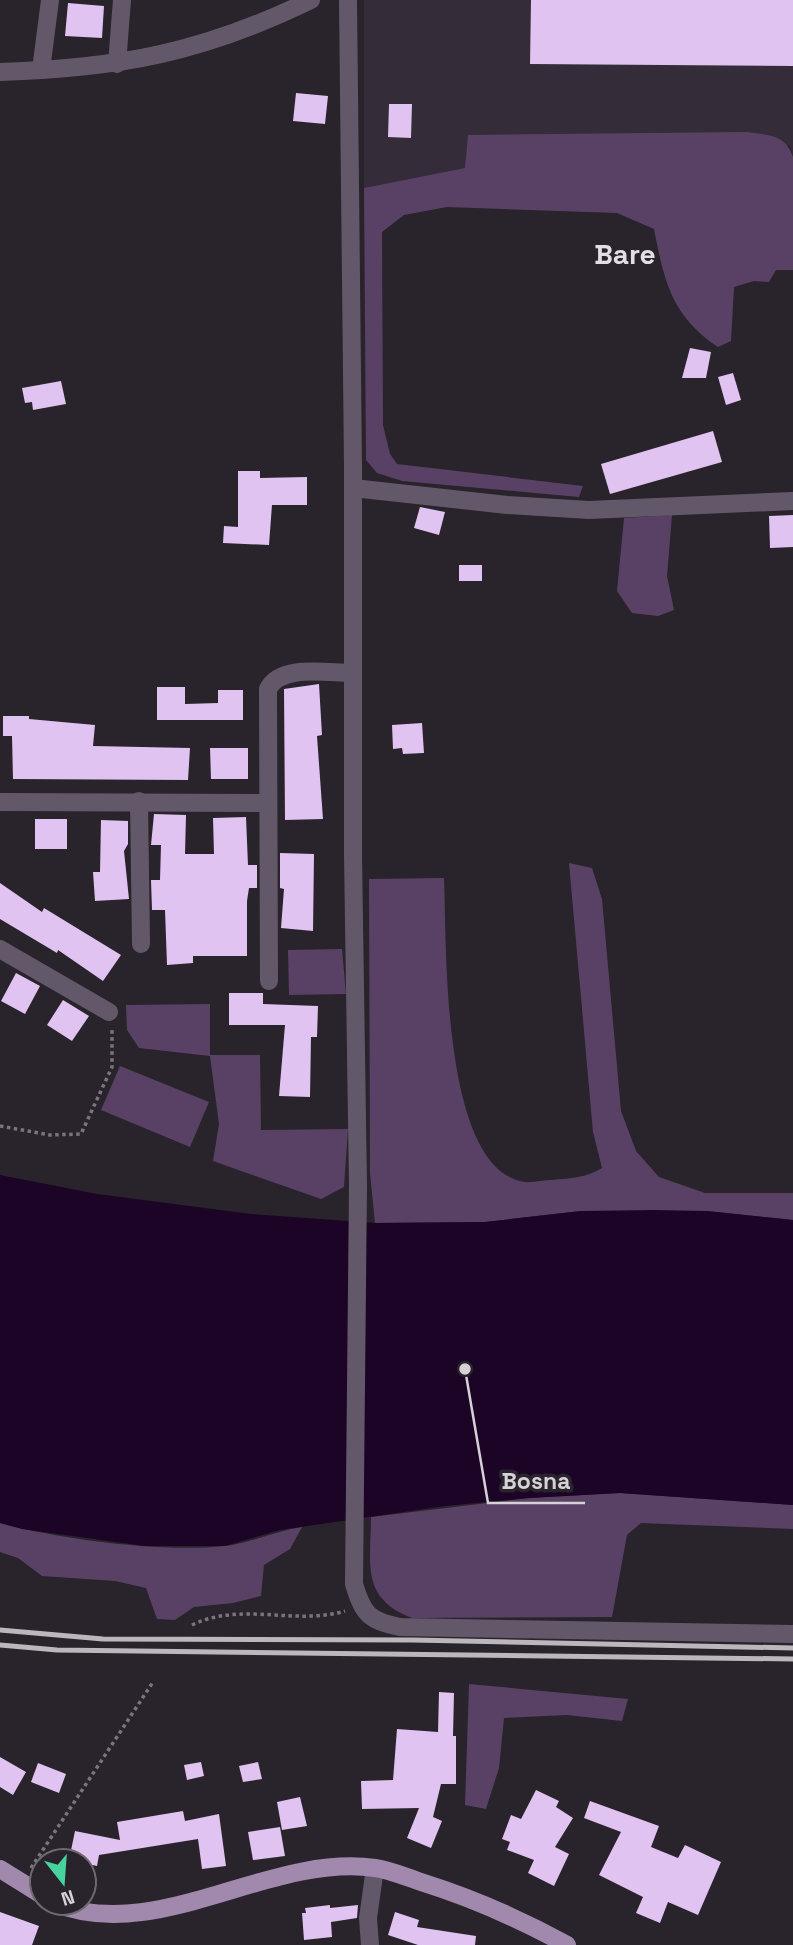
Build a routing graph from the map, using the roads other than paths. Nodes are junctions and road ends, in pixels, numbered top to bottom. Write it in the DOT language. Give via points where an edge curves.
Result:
graph roads {
  1 [pos="50,0"];
  2 [pos="122,0"];
  3 [pos="311,0"];
  4 [pos="348,0"];
  5 [pos="117,64"];
  6 [pos="41,70"];
  7 [pos="0,72"];
  8 [pos="353,488"];
  9 [pos="793,501"];
  10 [pos="351,673"];
  11 [pos="139,801"];
  12 [pos="0,802"];
  13 [pos="267,803"];
  14 [pos="141,944"];
  15 [pos="0,949"];
  16 [pos="270,981"];
  17 [pos="109,1012"];
  18 [pos="793,1634"];
  19 [pos="375,1868"];
  20 [pos="0,1870"];
  21 [pos="28,1886"];
  22 [pos="98,1916"];
  23 [pos="370,1945"];
  24 [pos="567,1945"];
  1 -- 6 [label="street"];
  2 -- 5 [label="street"];
  3 -- 5 [label="street" via="230,36 164,56"];
  4 -- 8 [label="street"];
  5 -- 6 [label="street"];
  6 -- 7 [label="street"];
  8 -- 9 [label="street" via="589,510"];
  8 -- 10 [label="street"];
  10 -- 13 [label="street" via="287,673 272,682 267,696"];
  10 -- 18 [label="street" via="358,1186 353,1560 361,1606 377,1622 400,1627"];
  11 -- 12 [label="street"];
  11 -- 13 [label="street"];
  11 -- 14 [label="street"];
  13 -- 16 [label="street"];
  15 -- 17 [label="street"];
  19 -- 22 [label="main road" via="332,1868 286,1877 173,1913 130,1919"];
  19 -- 23 [label="street" via="368,1918"];
  19 -- 24 [label="main road" via="517,1917"];
  20 -- 21 [label="main road"];
}
